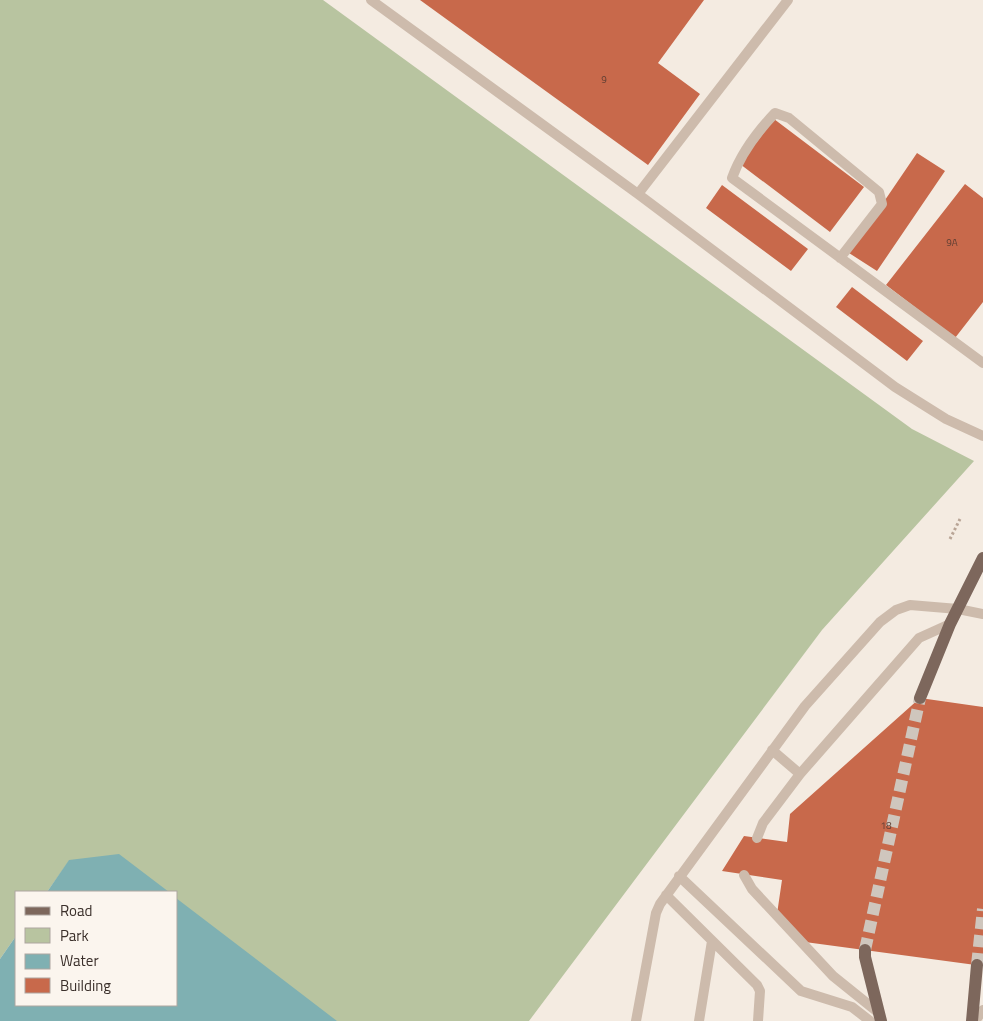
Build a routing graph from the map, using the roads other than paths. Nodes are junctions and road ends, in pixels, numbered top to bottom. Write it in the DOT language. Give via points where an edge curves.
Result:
graph roads {
  1 [pos="372,0"];
  2 [pos="788,0"];
  3 [pos="638,194"];
  4 [pos="840,258"];
  5 [pos="983,363"];
  6 [pos="983,436"];
  7 [pos="983,558"];
  8 [pos="958,609"];
  9 [pos="983,614"];
  10 [pos="950,624"];
  11 [pos="920,698"];
  12 [pos="772,750"];
  13 [pos="800,774"];
  14 [pos="757,838"];
  15 [pos="744,875"];
  16 [pos="679,876"];
  17 [pos="666,895"];
  18 [pos="712,941"];
  19 [pos="865,950"];
  20 [pos="977,965"];
  21 [pos="983,1010"];
  22 [pos="877,1018"];
  23 [pos="636,1021"];
  24 [pos="699,1021"];
  25 [pos="758,1021"];
  26 [pos="973,1021"];
  1 -- 3 [label="lane"];
  2 -- 3 [label="lane"];
  3 -- 6 [label="lane" via="895,387 946,419"];
  4 -- 4 [label="lane" via="732,178 757,131 775,113 789,118 879,192 882,204"];
  4 -- 5 [label="lane"];
  7 -- 8 [label="main road"];
  8 -- 9 [label="lane"];
  8 -- 10 [label="main road"];
  8 -- 12 [label="lane" via="910,605 896,610 880,622 805,706"];
  10 -- 11 [label="main road"];
  10 -- 13 [label="lane" via="919,638"];
  12 -- 13 [label="lane"];
  12 -- 16 [label="lane"];
  13 -- 14 [label="lane" via="763,823"];
  15 -- 22 [label="lane" via="752,889"];
  16 -- 17 [label="lane"];
  16 -- 22 [label="lane" via="801,992"];
  17 -- 18 [label="lane"];
  17 -- 23 [label="lane" via="656,913"];
  18 -- 24 [label="lane"];
  18 -- 25 [label="lane" via="758,985"];
  19 -- 22 [label="main road"];
  20 -- 26 [label="main road"];
  21 -- 26 [label="lane"];
}
